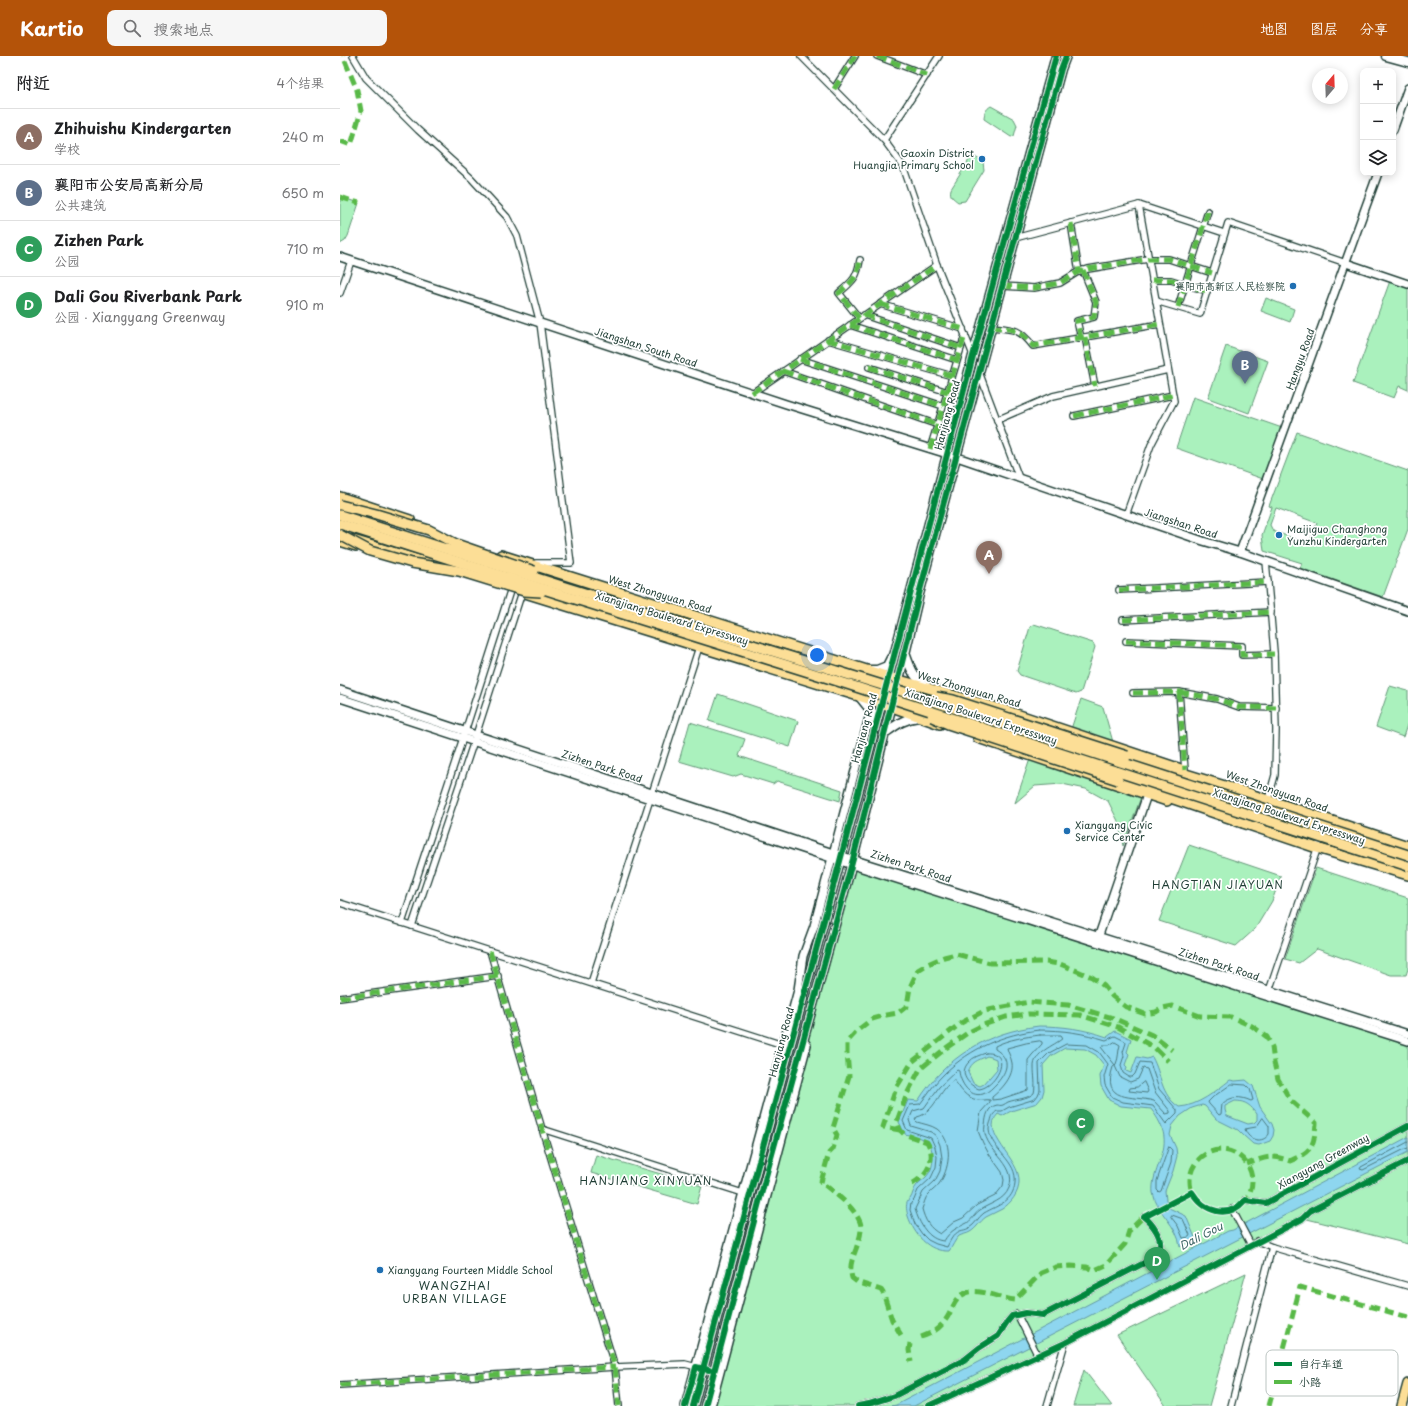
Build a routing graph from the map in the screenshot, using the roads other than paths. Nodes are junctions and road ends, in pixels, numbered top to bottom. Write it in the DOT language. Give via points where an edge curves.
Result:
graph roads {
  1 [pos="353,56"];
  2 [pos="801,56"];
  3 [pos="854,56"];
  4 [pos="877,56"];
  5 [pos="939,56"];
  6 [pos="1056,56"];
  7 [pos="1066,56"];
  8 [pos="1386,56"];
  9 [pos="1408,62"];
  10 [pos="927,75"];
  11 [pos="834,88"];
  12 [pos="1408,88"];
  13 [pos="1396,122"];
  14 [pos="884,140"];
  15 [pos="1377,176"];
  16 [pos="1139,205"];
  17 [pos="1208,211"];
  18 [pos="1071,223"];
  19 [pos="1204,226"];
  20 [pos="1224,233"];
  21 [pos="1015,238"];
  22 [pos="340,257"];
  23 [pos="1148,259"];
  24 [pos="860,260"];
  25 [pos="351,261"];
  26 [pos="1346,263"];
  27 [pos="937,264"];
  28 [pos="1191,266"];
  29 [pos="1081,271"];
  30 [pos="1212,273"];
  31 [pos="1152,280"];
  32 [pos="1408,284"];
  33 [pos="1186,285"];
  34 [pos="1002,286"];
  35 [pos="1207,291"];
  36 [pos="340,293"];
  37 [pos="1156,301"];
  38 [pos="880,304"];
  39 [pos="1178,308"];
  40 [pos="862,316"];
  41 [pos="540,323"];
  42 [pos="1160,324"];
  43 [pos="850,325"];
  44 [pos="991,326"];
  45 [pos="963,329"];
  46 [pos="965,335"];
  47 [pos="1083,337"];
  48 [pos="828,340"];
  49 [pos="961,348"];
  50 [pos="973,356"];
  51 [pos="800,359"];
  52 [pos="957,360"];
  53 [pos="869,367"];
  54 [pos="1168,370"];
  55 [pos="783,371"];
  56 [pos="979,372"];
  57 [pos="952,376"];
  58 [pos="1095,386"];
  59 [pos="752,392"];
  60 [pos="948,392"];
  61 [pos="1173,395"];
  62 [pos="943,406"];
  63 [pos="1074,416"];
  64 [pos="997,420"];
  65 [pos="938,425"];
  66 [pos="930,449"];
  67 [pos="947,454"];
  68 [pos="956,457"];
  69 [pos="1019,478"];
  70 [pos="340,498"];
  71 [pos="340,506"];
  72 [pos="340,515"];
  73 [pos="1126,515"];
  74 [pos="340,524"];
  75 [pos="430,530"];
  76 [pos="340,536"];
  77 [pos="340,541"];
  78 [pos="370,551"];
  79 [pos="1240,552"];
  80 [pos="1266,561"];
  81 [pos="525,563"];
  82 [pos="1268,582"];
  83 [pos="554,583"];
  84 [pos="511,588"];
  85 [pos="1119,590"];
  86 [pos="522,592"];
  87 [pos="556,594"];
  88 [pos="1408,611"];
  89 [pos="1271,612"];
  90 [pos="1123,620"];
  91 [pos="1126,641"];
  92 [pos="699,647"];
  93 [pos="896,651"];
  94 [pos="905,652"];
  95 [pos="1274,654"];
  96 [pos="869,670"];
  97 [pos="850,675"];
  98 [pos="889,677"];
  99 [pos="899,680"];
  100 [pos="847,684"];
  101 [pos="930,689"];
  102 [pos="340,690"];
  103 [pos="1179,692"];
  104 [pos="1133,693"];
  105 [pos="859,696"];
  106 [pos="340,698"];
  107 [pos="881,703"];
  108 [pos="892,706"];
  109 [pos="1276,708"];
  110 [pos="871,710"];
  111 [pos="921,717"];
  112 [pos="874,729"];
  113 [pos="884,733"];
  114 [pos="464,735"];
  115 [pos="475,738"];
  116 [pos="1185,770"];
  117 [pos="1251,794"];
  118 [pos="1147,795"];
  119 [pos="651,796"];
  120 [pos="1268,800"];
  121 [pos="1327,820"];
  122 [pos="1244,822"];
  123 [pos="1408,846"];
  124 [pos="1317,848"];
  125 [pos="1408,855"];
  126 [pos="832,856"];
  127 [pos="841,858"];
  128 [pos="853,862"];
  129 [pos="1408,866"];
  130 [pos="1408,875"];
  131 [pos="340,903"];
  132 [pos="402,923"];
  133 [pos="412,926"];
  134 [pos="1098,939"];
  135 [pos="490,951"];
  136 [pos="498,976"];
  137 [pos="591,983"];
  138 [pos="1269,991"];
  139 [pos="340,998"];
  140 [pos="1408,1034"];
  141 [pos="1408,1041"];
  142 [pos="783,1045"];
  143 [pos="1408,1126"];
  144 [pos="542,1130"];
  145 [pos="1408,1161"];
  146 [pos="747,1194"];
  147 [pos="1245,1200"];
  148 [pos="1232,1209"];
  149 [pos="1144,1217"];
  150 [pos="1257,1241"];
  151 [pos="1251,1244"];
  152 [pos="1272,1247"];
  153 [pos="1408,1286"];
  154 [pos="1017,1314"];
  155 [pos="1065,1343"];
  156 [pos="1037,1355"];
  157 [pos="614,1366"];
  158 [pos="699,1368"];
  159 [pos="717,1372"];
  160 [pos="1408,1384"];
  161 [pos="340,1385"];
  162 [pos="619,1406"];
  163 [pos="685,1406"];
  164 [pos="693,1406"];
  165 [pos="705,1406"];
  166 [pos="711,1406"];
  167 [pos="858,1406"];
  168 [pos="928,1406"];
  169 [pos="1047,1406"];
  170 [pos="1231,1406"];
  171 [pos="1402,1406"];
  1 -- 41 [label="street" via="366,78 471,178 507,217 517,236"];
  2 -- 11 [label="street"];
  3 -- 11 [label="street"];
  4 -- 10 [label="street"];
  5 -- 10 [label="street"];
  6 -- 50 [label="main road, Hanjiang Road"];
  7 -- 21 [label="main road, Hanjiang Road"];
  8 -- 9 [label="main road"];
  10 -- 14 [label="street"];
  11 -- 14 [label="street"];
  12 -- 13 [label="street"];
  14 -- 27 [label="street" via="903,166"];
  15 -- 26 [label="street, Hangyu Road"];
  16 -- 18 [label="street"];
  16 -- 19 [label="street"];
  16 -- 23 [label="street"];
  17 -- 19 [label="street"];
  18 -- 21 [label="street"];
  18 -- 29 [label="street"];
  19 -- 20 [label="street"];
  19 -- 28 [label="street"];
  20 -- 26 [label="street" via="1228,223"];
  20 -- 30 [label="street"];
  21 -- 34 [label="main road, Hanjiang Road"];
  22 -- 25 [label="street, Jiangshan South Road"];
  23 -- 28 [label="street" via="1169,259"];
  23 -- 29 [label="street"];
  23 -- 31 [label="street"];
  24 -- 40 [label="street" via="853,282 839,292"];
  25 -- 36 [label="street"];
  25 -- 41 [label="street, Jiangshan South Road"];
  26 -- 32 [label="street"];
  26 -- 79 [label="street, Hangyu Road"];
  27 -- 38 [label="street"];
  27 -- 45 [label="street"];
  28 -- 30 [label="street"];
  28 -- 33 [label="street"];
  29 -- 34 [label="street" via="1060,283 1034,288"];
  29 -- 47 [label="street" via="1096,302 1094,318 1077,321"];
  30 -- 35 [label="street"];
  31 -- 33 [label="street" via="1171,280"];
  31 -- 37 [label="street"];
  33 -- 35 [label="street"];
  33 -- 39 [label="street"];
  34 -- 44 [label="main road, Hanjiang Road"];
  35 -- 39 [label="street" via="1200,314"];
  37 -- 39 [label="street"];
  37 -- 42 [label="street"];
  38 -- 40 [label="street"];
  38 -- 45 [label="street"];
  40 -- 43 [label="street"];
  40 -- 49 [label="street"];
  41 -- 59 [label="street, Jiangshan South Road"];
  41 -- 81 [label="street" via="571,563"];
  42 -- 47 [label="street"];
  42 -- 54 [label="street"];
  43 -- 48 [label="street"];
  43 -- 52 [label="street"];
  44 -- 47 [label="street" via="1021,332 1033,346"];
  44 -- 56 [label="main road, Hanjiang Road"];
  45 -- 46 [label="street"];
  46 -- 49 [label="street"];
  46 -- 50 [label="street"];
  47 -- 58 [label="street"];
  48 -- 51 [label="street"];
  48 -- 57 [label="street"];
  49 -- 52 [label="street"];
  50 -- 67 [label="main road, Hanjiang Road"];
  51 -- 55 [label="street"];
  51 -- 62 [label="street"];
  52 -- 57 [label="street"];
  53 -- 60 [label="street"];
  54 -- 58 [label="street"];
  54 -- 61 [label="street"];
  55 -- 59 [label="street"];
  55 -- 65 [label="street"];
  56 -- 64 [label="street"];
  56 -- 68 [label="main road, Hanjiang Road"];
  57 -- 60 [label="street"];
  58 -- 64 [label="street" via="1053,396"];
  59 -- 66 [label="street, Jiangshan South Road"];
  60 -- 62 [label="street"];
  61 -- 63 [label="street"];
  61 -- 73 [label="street" via="1174,401 1150,445"];
  62 -- 65 [label="street"];
  64 -- 69 [label="street"];
  65 -- 66 [label="street"];
  66 -- 67 [label="street, Jiangshan South Road"];
  67 -- 68 [label="street, Jiangshan Road"];
  67 -- 93 [label="main road, Hanjiang Road"];
  68 -- 69 [label="street, Jiangshan Road"];
  68 -- 94 [label="main road, Hanjiang Road"];
  69 -- 73 [label="street, Jiangshan Road"];
  70 -- 75 [label="main road, bridge" via="393,514"];
  70 -- 81 [label="main road, West Zhongyuan Road" via="357,509"];
  71 -- 75 [label="main road, bridge"];
  72 -- 83 [label="main road, Xiangjiang Boulevard Expressway, bridge"];
  73 -- 79 [label="street, Jiangshan Road"];
  74 -- 87 [label="main road, Xiangjiang Boulevard Expressway, bridge"];
  75 -- 83 [label="main road, bridge" via="456,544 530,569"];
  76 -- 78 [label="main road, bridge"];
  76 -- 84 [label="main road"];
  77 -- 78 [label="main road, bridge"];
  78 -- 87 [label="main road, bridge" via="412,563 460,571 524,591"];
  79 -- 80 [label="street, Jiangshan Road"];
  80 -- 82 [label="street"];
  80 -- 88 [label="street, Jiangshan Road"];
  81 -- 96 [label="main road, West Zhongyuan Road"];
  82 -- 85 [label="street"];
  82 -- 89 [label="street"];
  83 -- 97 [label="main road, Xiangjiang Boulevard Expressway, bridge"];
  84 -- 86 [label="main road"];
  84 -- 114 [label="street"];
  86 -- 92 [label="main road"];
  86 -- 115 [label="street"];
  87 -- 100 [label="main road, Xiangjiang Boulevard Expressway, bridge"];
  89 -- 90 [label="street"];
  89 -- 95 [label="street"];
  91 -- 95 [label="street" via="1242,646 1242,655"];
  92 -- 105 [label="main road"];
  92 -- 119 [label="street"];
  93 -- 96 [label="main road" via="888,666"];
  93 -- 98 [label="main road, Hanjiang Road"];
  94 -- 99 [label="main road, Hanjiang Road"];
  94 -- 101 [label="main road" via="918,680"];
  95 -- 109 [label="street"];
  96 -- 98 [label="main road, West Zhongyuan Road"];
  97 -- 117 [label="main road, bridge" via="872,677 928,695 953,700"];
  97 -- 125 [label="main road, Xiangjiang Boulevard Expressway, bridge"];
  98 -- 99 [label="main road, West Zhongyuan Road"];
  98 -- 107 [label="main road, Hanjiang Road"];
  99 -- 101 [label="main road, West Zhongyuan Road"];
  99 -- 108 [label="main road, Hanjiang Road"];
  100 -- 122 [label="main road, bridge" via="866,695 923,713 948,724"];
  100 -- 129 [label="main road, Xiangjiang Boulevard Expressway, bridge"];
  101 -- 116 [label="main road, West Zhongyuan Road" via="1001,709"];
  102 -- 114 [label="street, Zizhen Park Road"];
  103 -- 104 [label="street"];
  103 -- 109 [label="street" via="1217,699 1239,707"];
  103 -- 116 [label="street"];
  105 -- 107 [label="main road"];
  105 -- 110 [label="main road"];
  106 -- 114 [label="street, Zizhen Park Road"];
  107 -- 108 [label="main road"];
  107 -- 112 [label="main road, Hanjiang Road"];
  108 -- 111 [label="main road"];
  108 -- 113 [label="main road, Hanjiang Road"];
  109 -- 120 [label="street" via="1275,775"];
  110 -- 112 [label="main road" via="876,717"];
  110 -- 126 [label="street"];
  111 -- 113 [label="main road" via="899,722"];
  111 -- 118 [label="main road" via="1004,748"];
  112 -- 127 [label="main road, Hanjiang Road"];
  113 -- 128 [label="main road, Hanjiang Road"];
  114 -- 115 [label="street, Zizhen Park Road"];
  114 -- 132 [label="street"];
  115 -- 119 [label="street, Zizhen Park Road"];
  115 -- 133 [label="street"];
  116 -- 117 [label="main road, West Zhongyuan Road"];
  117 -- 120 [label="main road, West Zhongyuan Road"];
  118 -- 122 [label="main road"];
  118 -- 134 [label="street"];
  119 -- 126 [label="street, Zizhen Park Road"];
  119 -- 137 [label="street"];
  120 -- 121 [label="main road, West Zhongyuan Road"];
  121 -- 123 [label="main road, West Zhongyuan Road"];
  121 -- 124 [label="street"];
  122 -- 124 [label="main road"];
  124 -- 130 [label="main road"];
  124 -- 138 [label="street"];
  126 -- 127 [label="street, Zizhen Park Road"];
  126 -- 142 [label="street" via="814,926 803,956 798,990"];
  127 -- 128 [label="street, Zizhen Park Road"];
  127 -- 146 [label="main road, Hanjiang Road"];
  128 -- 134 [label="street, Zizhen Park Road"];
  128 -- 159 [label="main road, Hanjiang Road" via="803,1040"];
  131 -- 132 [label="street"];
  132 -- 133 [label="street"];
  133 -- 135 [label="street"];
  134 -- 138 [label="street, Zizhen Park Road"];
  134 -- 141 [label="street, Zizhen Park Road"];
  135 -- 136 [label="street"];
  135 -- 137 [label="street"];
  136 -- 139 [label="street"];
  136 -- 144 [label="street"];
  137 -- 142 [label="street"];
  138 -- 140 [label="street, Zizhen Park Road"];
  142 -- 146 [label="street"];
  143 -- 147 [label="street, Xiangyang Greenway" via="1266,1203"];
  144 -- 146 [label="street"];
  144 -- 157 [label="street"];
  145 -- 150 [label="street"];
  146 -- 158 [label="main road, Hanjiang Road"];
  148 -- 151 [label="street"];
  149 -- 154 [label="street" via="1150,1221 1160,1245 1158,1252 1150,1260 1043,1315"];
  150 -- 151 [label="street"];
  150 -- 152 [label="street"];
  151 -- 155 [label="street"];
  152 -- 153 [label="street"];
  152 -- 170 [label="street"];
  154 -- 156 [label="street"];
  154 -- 167 [label="street" via="1012,1316 998,1336 964,1360 894,1396"];
  155 -- 156 [label="street"];
  155 -- 169 [label="street"];
  156 -- 168 [label="street"];
  157 -- 158 [label="street" via="685,1364"];
  157 -- 161 [label="street"];
  157 -- 162 [label="street"];
  158 -- 159 [label="street"];
  158 -- 163 [label="street"];
  158 -- 164 [label="main road, Hanjiang Road"];
  159 -- 165 [label="main road, Hanjiang Road"];
  159 -- 166 [label="street"];
  160 -- 171 [label="main road"];
}
